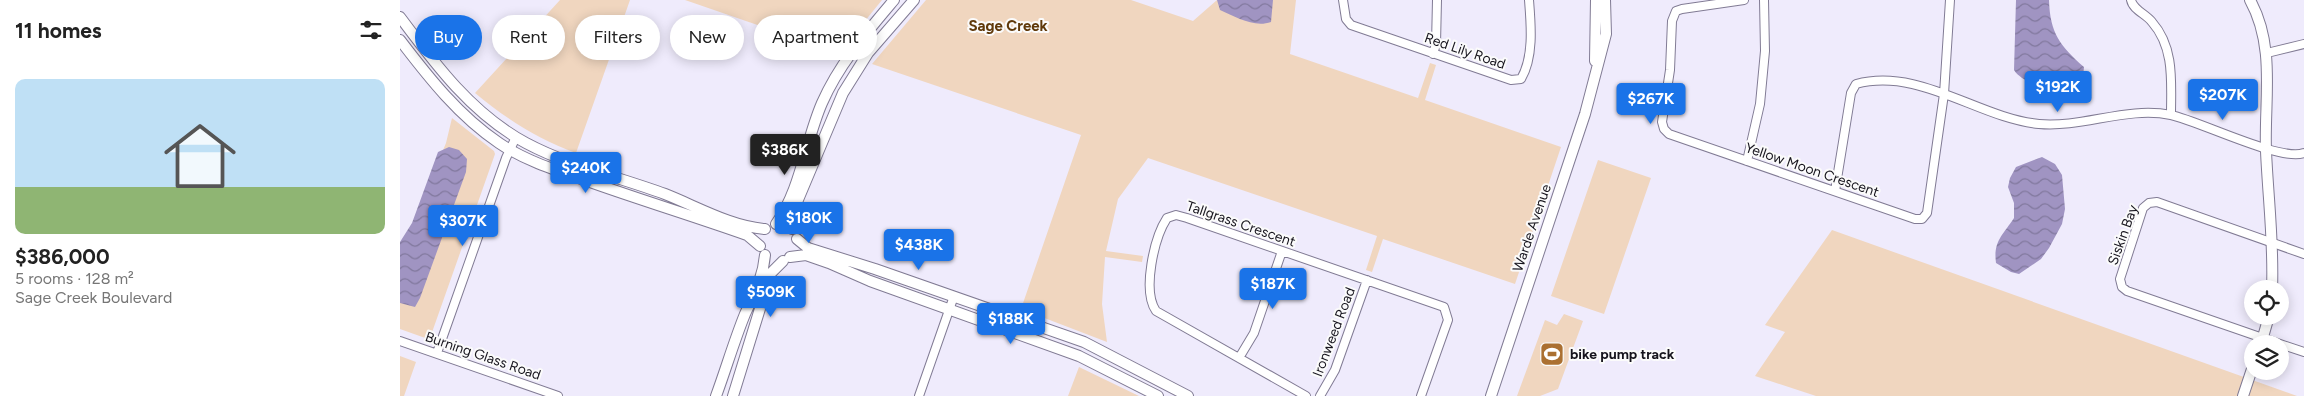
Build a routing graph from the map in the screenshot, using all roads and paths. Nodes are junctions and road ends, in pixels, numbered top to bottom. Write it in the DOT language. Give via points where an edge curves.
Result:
graph roads {
  1 [pos="894,0"];
  2 [pos="914,0"];
  3 [pos="1343,0"];
  4 [pos="1437,0"];
  5 [pos="1530,0"];
  6 [pos="1596,0"];
  7 [pos="1605,0"];
  8 [pos="1744,0"];
  9 [pos="1764,0"];
  10 [pos="1950,0"];
  11 [pos="2131,0"];
  12 [pos="2250,0"];
  13 [pos="400,17"];
  14 [pos="400,40"];
  15 [pos="2304,44"];
  16 [pos="2267,53"];
  17 [pos="1433,54"];
  18 [pos="1596,69"];
  19 [pos="1944,94"];
  20 [pos="2171,115"];
  21 [pos="516,137"];
  22 [pos="2266,149"];
  23 [pos="511,150"];
  24 [pos="2304,154"];
  25 [pos="1747,161"];
  26 [pos="1835,191"];
  27 [pos="776,224"];
  28 [pos="765,229"];
  29 [pos="794,234"];
  30 [pos="2272,243"];
  31 [pos="1282,250"];
  32 [pos="762,251"];
  33 [pos="2304,254"];
  34 [pos="786,259"];
  35 [pos="1367,280"];
  36 [pos="2272,280"];
  37 [pos="954,296"];
  38 [pos="950,309"];
  39 [pos="2246,335"];
  40 [pos="400,341"];
  41 [pos="2289,347"];
  42 [pos="2304,352"];
  43 [pos="437,354"];
  44 [pos="1239,358"];
  45 [pos="2248,380"];
  46 [pos="1322,394"];
  47 [pos="558,396"];
  48 [pos="716,396"];
  49 [pos="733,396"];
  50 [pos="919,396"];
  51 [pos="1158,396"];
  52 [pos="1188,396"];
  53 [pos="1306,396"];
  54 [pos="1421,396"];
  55 [pos="1491,396"];
  56 [pos="2243,396"];
  1 -- 27 [label="street" via="852,51 830,86 794,190"];
  2 -- 29 [label="street" via="868,54 843,93 792,214"];
  3 -- 17 [label="street, Red Lily Road" via="1350,25"];
  4 -- 17 [label="street"];
  5 -- 17 [label="street, Red Lily Road" via="1528,68 1521,79 1511,80"];
  6 -- 18 [label="street, Warde Avenue"];
  7 -- 18 [label="street, Warde Avenue" via="1606,34"];
  8 -- 25 [label="street, Yellow Moon Crescent" via="1676,11 1672,21 1670,70 1662,122 1664,130 1670,134"];
  9 -- 25 [label="street" via="1765,51 1760,104"];
  10 -- 19 [label="street, Yellow Moon Crescent"];
  11 -- 20 [label="street" via="2132,5 2152,22 2167,46 2171,68"];
  12 -- 16 [label="street"];
  13 -- 21 [label="street" via="450,81 489,118"];
  14 -- 23 [label="street" via="461,112"];
  15 -- 16 [label="street"];
  16 -- 22 [label="street"];
  18 -- 55 [label="street, Warde Avenue" via="1582,123"];
  19 -- 20 [label="street" via="2037,124 2149,113"];
  19 -- 26 [label="street" via="1900,81 1856,84 1851,93"];
  19 -- 26 [label="street, Yellow Moon Crescent" via="1927,213 1922,219"];
  20 -- 22 [label="street"];
  21 -- 23 [label="street"];
  21 -- 28 [label="street" via="558,157 725,219 750,228"];
  22 -- 24 [label="street" via="2299,156"];
  22 -- 30 [label="street"];
  23 -- 32 [label="street" via="550,168 747,235"];
  23 -- 43 [label="street"];
  25 -- 26 [label="street, Yellow Moon Crescent"];
  27 -- 28 [label="street"];
  27 -- 29 [label="street" via="783,224"];
  28 -- 32 [label="street" via="761,235"];
  29 -- 34 [label="street" via="796,247"];
  29 -- 37 [label="street" via="808,248"];
  30 -- 33 [label="street"];
  30 -- 36 [label="street"];
  30 -- 39 [label="street, Siskin Bay" via="2157,202 2149,203 2143,208 2120,279 2127,291"];
  31 -- 35 [label="street, Tallgrass Crescent"];
  31 -- 44 [label="street" via="1254,333"];
  31 -- 44 [label="street, Tallgrass Crescent" via="1176,215 1167,218 1160,232 1151,266 1153,307"];
  32 -- 34 [label="street" via="771,260"];
  32 -- 48 [label="street" via="764,270"];
  34 -- 38 [label="street" via="806,255"];
  34 -- 49 [label="street" via="771,273"];
  35 -- 46 [label="street, Ironweed Road" via="1335,370"];
  35 -- 54 [label="street, Tallgrass Crescent" via="1438,304 1447,312 1448,320"];
  37 -- 38 [label="street"];
  37 -- 52 [label="street" via="1084,342"];
  38 -- 50 [label="street"];
  38 -- 51 [label="street" via="1079,356"];
  40 -- 43 [label="street, Burning Glass Road"];
  41 -- 42 [label="street"];
  43 -- 47 [label="street, Burning Glass Road"];
  44 -- 53 [label="street, Tallgrass Crescent"];
  45 -- 56 [label="street"];
}
